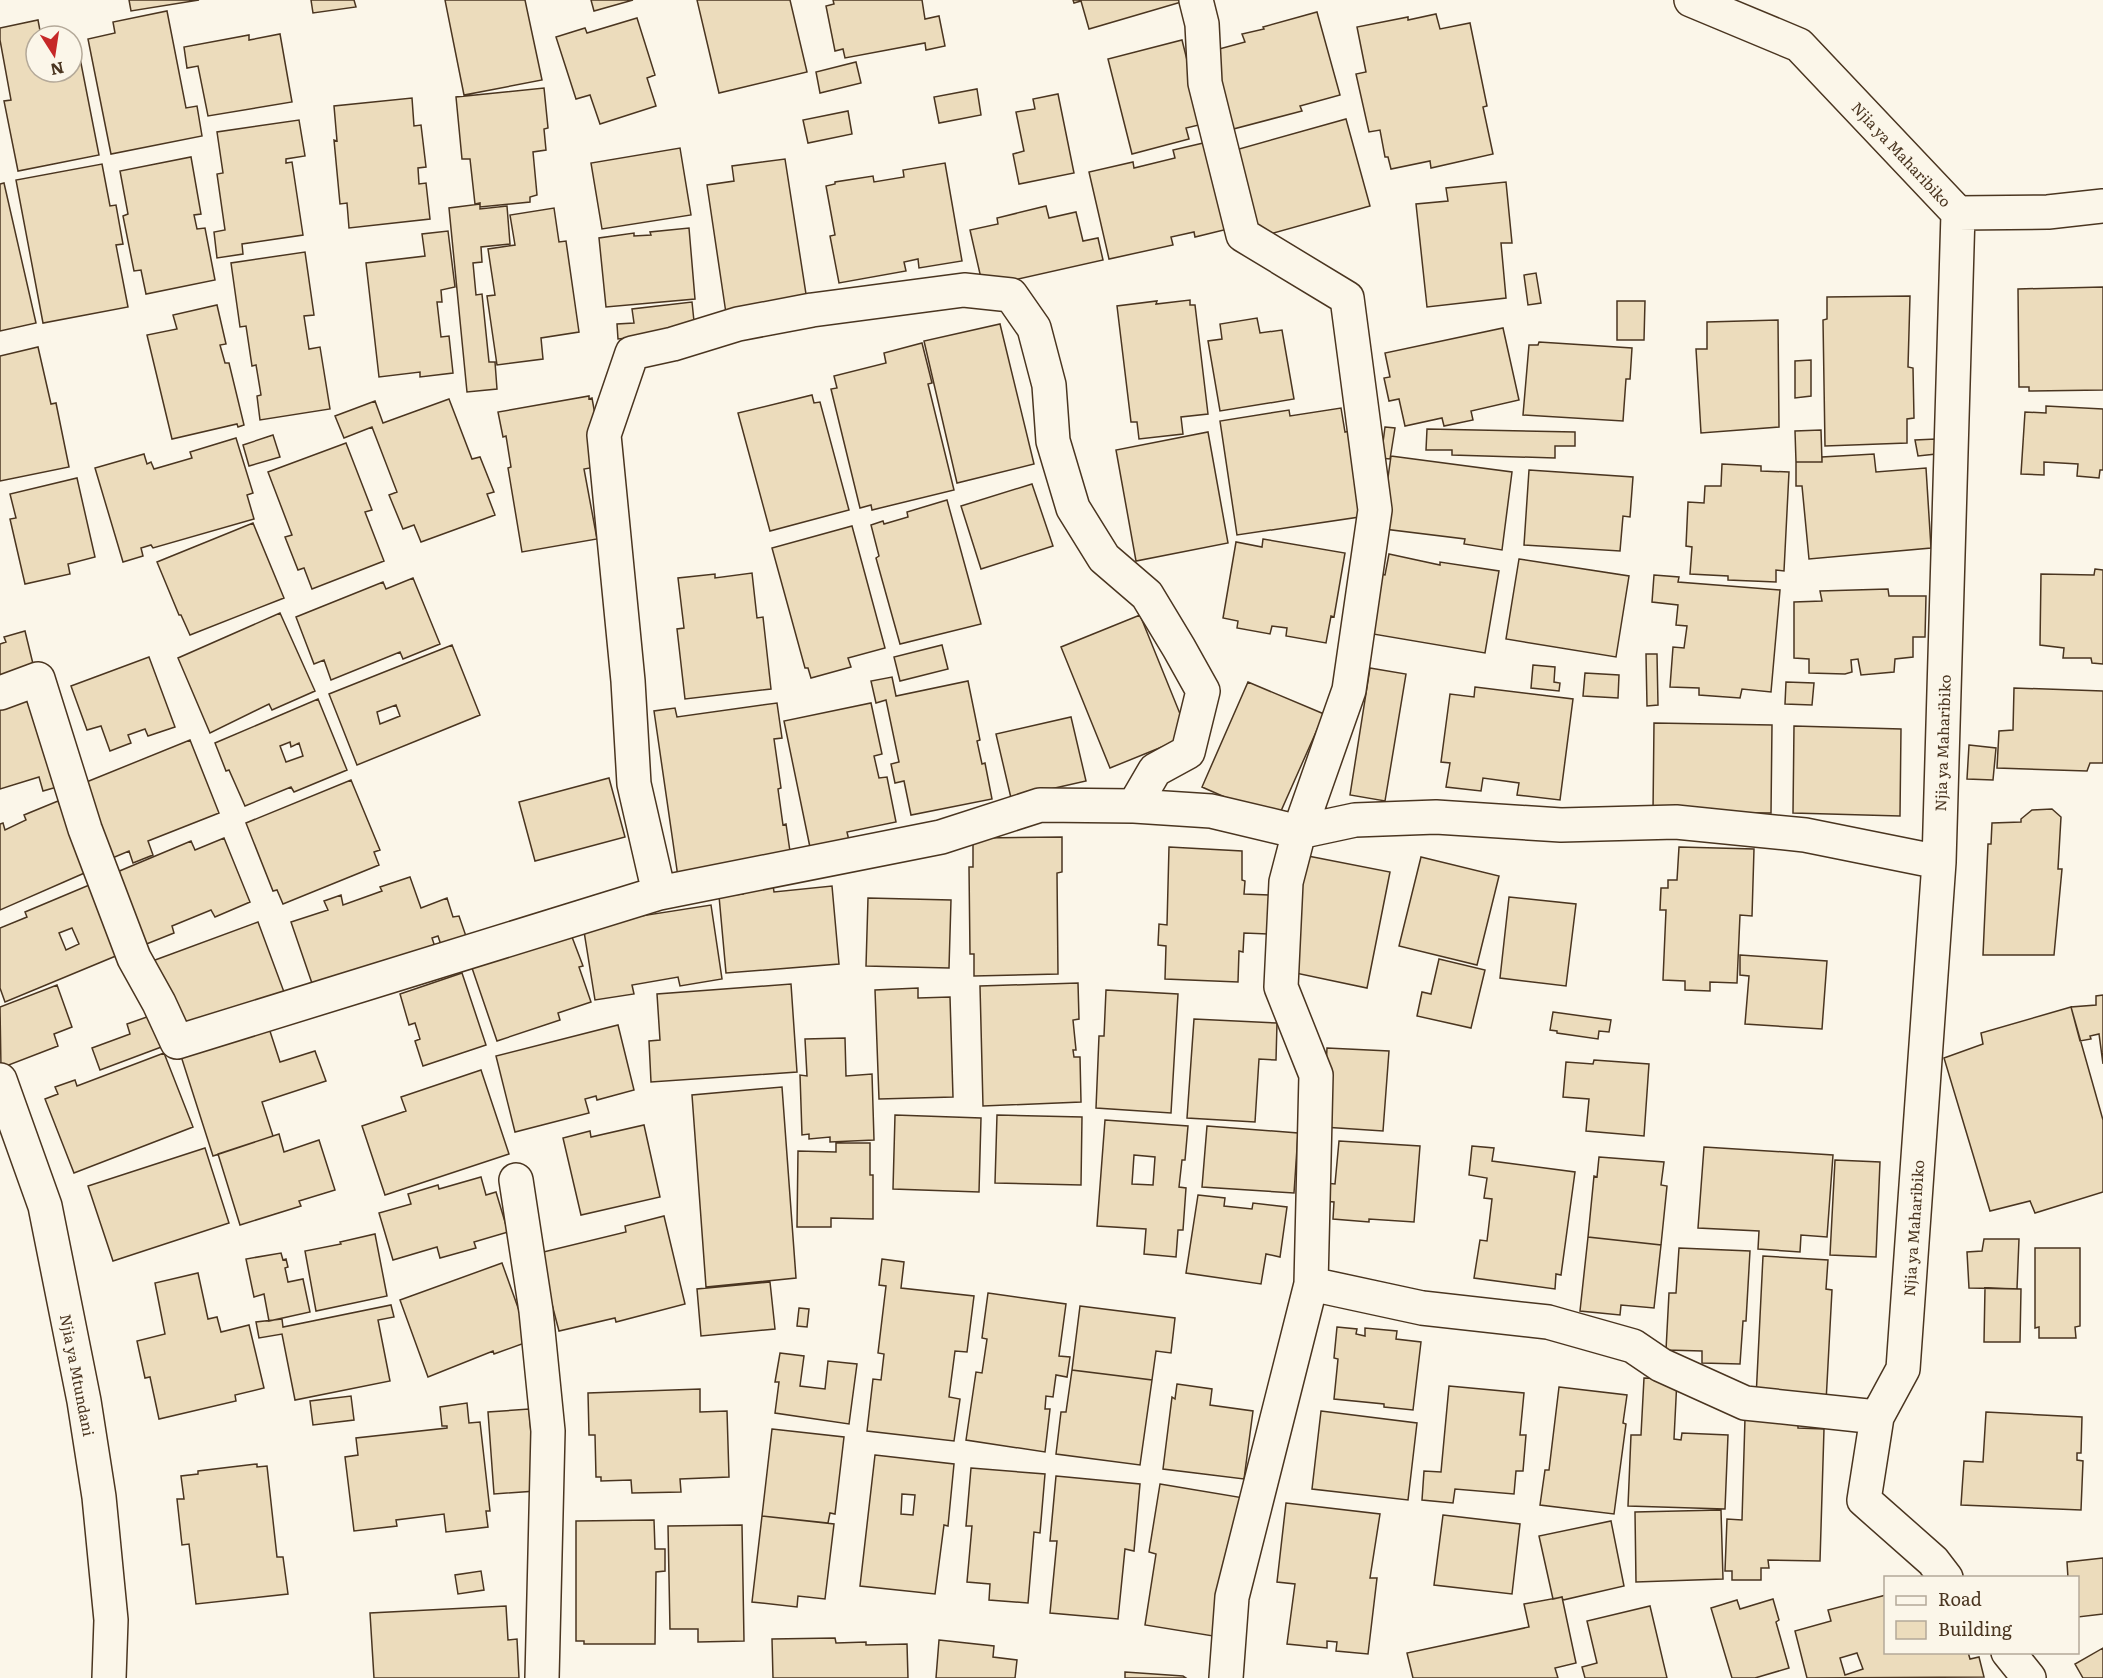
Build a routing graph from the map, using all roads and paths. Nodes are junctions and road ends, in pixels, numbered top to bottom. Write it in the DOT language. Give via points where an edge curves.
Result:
graph roads {
  1 [pos="1196,0"];
  2 [pos="1691,0"];
  3 [pos="2103,206"];
  4 [pos="1958,213"];
  5 [pos="0,693"];
  6 [pos="1134,806"];
  7 [pos="1299,832"];
  8 [pos="1939,862"];
  9 [pos="659,893"];
  10 [pos="0,1080"];
  11 [pos="516,1180"];
  12 [pos="1311,1284"];
  13 [pos="1877,1417"];
  14 [pos="1944,1576"];
  15 [pos="542,1630"];
  16 [pos="2009,1654"];
  17 [pos="110,1678"];
  18 [pos="535,1678"];
  19 [pos="542,1678"];
  20 [pos="1226,1678"];
  21 [pos="2028,1678"];
  1 -- 7 [label="street" via="1202,24 1205,83 1243,235 1347,298 1376,510 1349,690"];
  2 -- 4 [label="street, Njia ya Maharibiko" via="1799,45"];
  3 -- 4 [label="street" via="2048,212"];
  4 -- 8 [label="street, Njia ya Maharibiko"];
  5 -- 9 [label="street" via="38,679 85,829 130,948 177,1042"];
  6 -- 7 [label="street" via="1211,811"];
  6 -- 9 [label="street" via="1040,805 942,837"];
  6 -- 9 [label="street" via="1155,770 1188,752 1203,691 1147,595 1104,558 1073,508 1053,441 1049,385 1034,328 1011,295 964,290 749,322 632,353 604,435 634,784"];
  7 -- 8 [label="street" via="1355,820 1436,817 1561,825 1676,822 1805,835"];
  7 -- 12 [label="street" via="1286,882 1281,987 1316,1075"];
  8 -- 13 [label="street, Njia ya Maharibiko" via="1903,1370"];
  10 -- 17 [label="street, Njia ya Mtundani" via="45,1206 84,1401 99,1497 111,1620"];
  11 -- 15 [label="street" via="536,1311 548,1431"];
  12 -- 13 [label="street" via="1422,1308 1548,1322 1633,1346 1661,1365 1745,1403"];
  12 -- 20 [label="street" via="1232,1597"];
  13 -- 14 [label="street, Njia ya Maharibiko" via="1864,1500 1933,1561"];
  15 -- 18 [label="street"];
  15 -- 19 [label="street"];
  16 -- 21 [label="street"];
}
